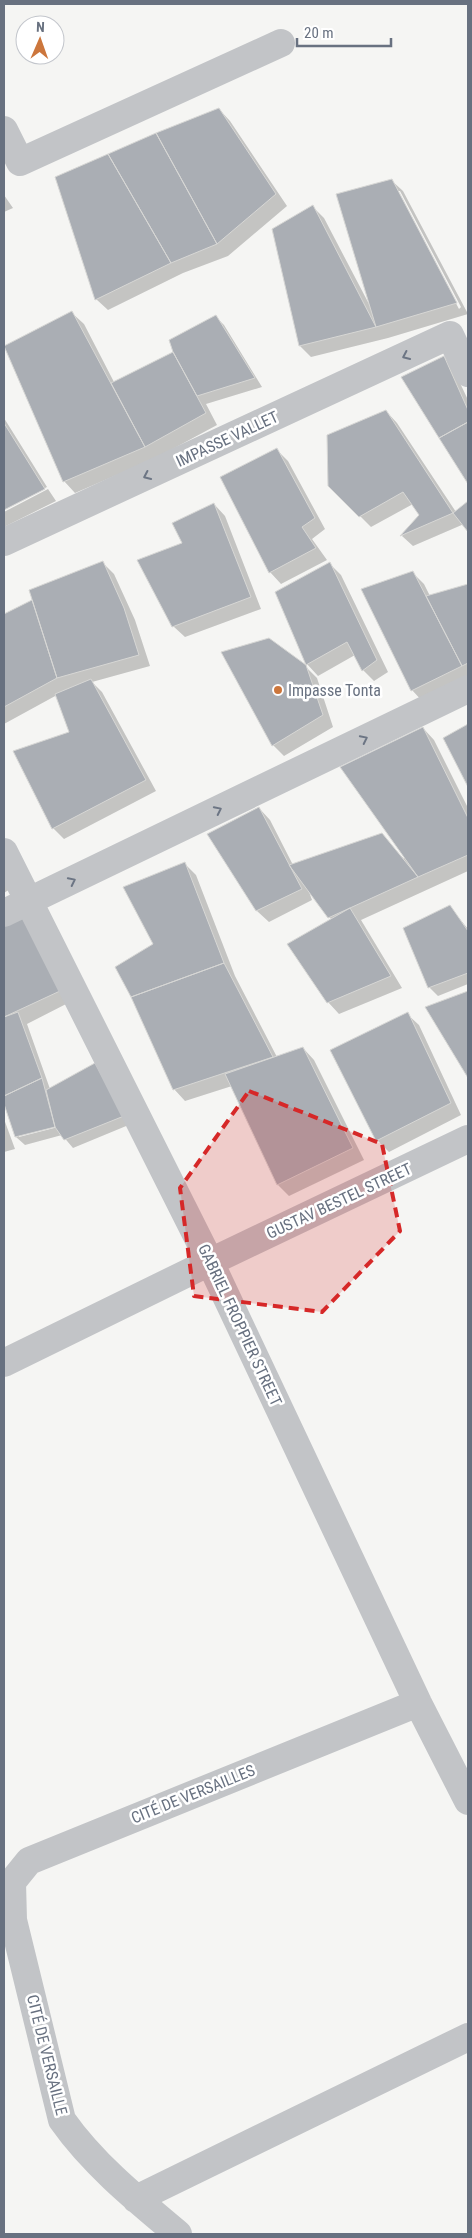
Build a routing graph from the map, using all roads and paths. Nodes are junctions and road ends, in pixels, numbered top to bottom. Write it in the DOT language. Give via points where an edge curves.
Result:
graph roads {
  1 [pos="281,42"];
  2 [pos="4,130"];
  3 [pos="468,373"];
  4 [pos="4,542"];
  5 [pos="468,689"];
  6 [pos="4,852"];
  7 [pos="16,908"];
  8 [pos="468,1139"];
  9 [pos="210,1262"];
  10 [pos="4,1363"];
  11 [pos="418,1702"];
  12 [pos="468,1801"];
  13 [pos="13,1920"];
  14 [pos="468,2037"];
  15 [pos="136,2199"];
  16 [pos="178,2234"];
  1 -- 2 [label="street" via="20,162"];
  3 -- 4 [label="street, IMPASSE VALLET, one-way" via="450,335"];
  7 -- 5 [label="street, one-way"];
  6 -- 7 [label="street, GABRIEL FROPPIER STREET"];
  7 -- 9 [label="street, GABRIEL FROPPIER STREET"];
  8 -- 9 [label="street, GUSTAV BESTEL STREET"];
  9 -- 10 [label="street, GUSTAV BESTEL STREET"];
  9 -- 11 [label="street, GABRIEL FROPPIER STREET"];
  11 -- 12 [label="street, GABRIEL FROPPIER STREET"];
  11 -- 13 [label="street, CITÉ DE VERSAILLES" via="29,1861 12,1882"];
  13 -- 15 [label="street, CITÉ DE VERSAILLE" via="62,2120 81,2146"];
  14 -- 15 [label="street"];
  15 -- 16 [label="street, CITÉ DE VERSAILLE"];
}
